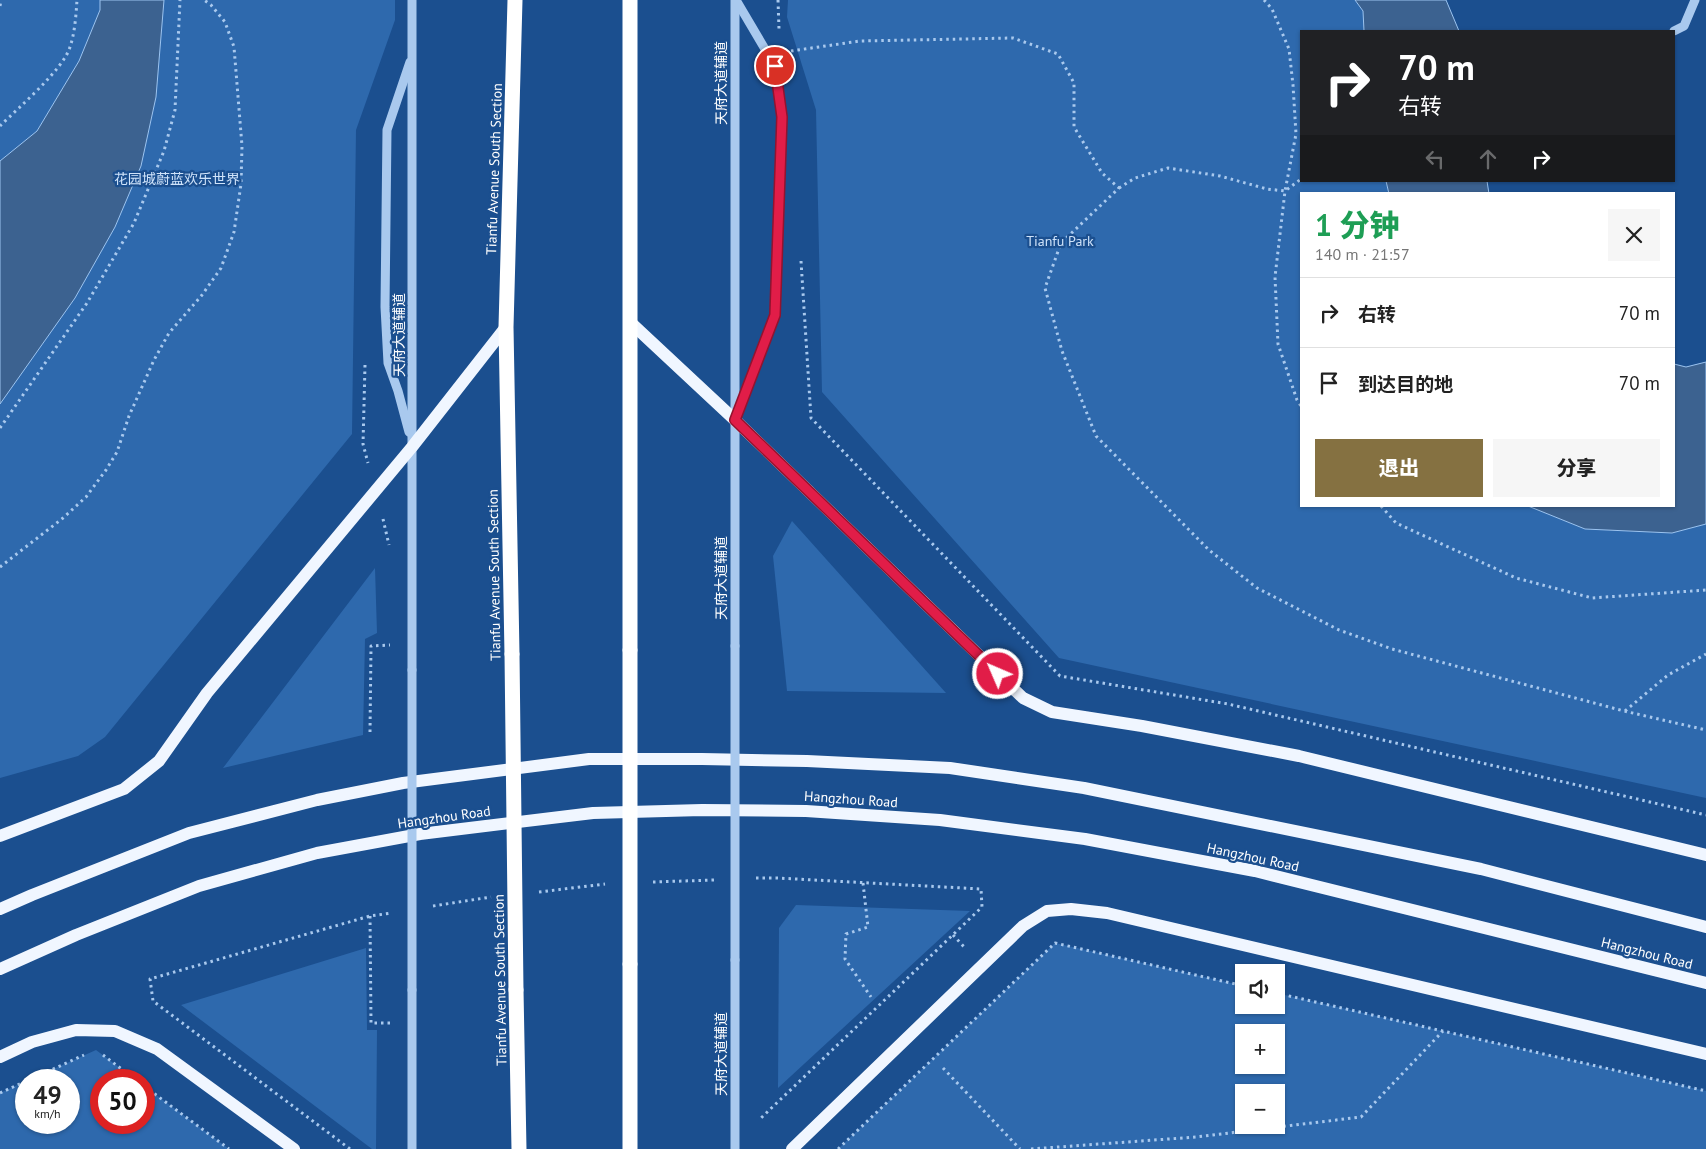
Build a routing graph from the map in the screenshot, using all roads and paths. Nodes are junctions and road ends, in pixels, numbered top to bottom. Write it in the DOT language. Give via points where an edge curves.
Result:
graph roads {
  1 [pos="1,0"];
  2 [pos="76,0"];
  3 [pos="180,0"];
  4 [pos="204,0"];
  5 [pos="412,0"];
  6 [pos="515,0"];
  7 [pos="630,0"];
  8 [pos="735,0"];
  9 [pos="778,0"];
  10 [pos="1264,0"];
  11 [pos="1695,0"];
  12 [pos="0,6"];
  13 [pos="1675,30"];
  14 [pos="786,52"];
  15 [pos="412,55"];
  16 [pos="775,66"];
  17 [pos="0,126"];
  18 [pos="1300,180"];
  19 [pos="1119,188"];
  20 [pos="1285,191"];
  21 [pos="800,260"];
  22 [pos="630,322"];
  23 [pos="506,327"];
  24 [pos="1300,404"];
  25 [pos="735,420"];
  26 [pos="0,428"];
  27 [pos="412,447"];
  28 [pos="1382,507"];
  29 [pos="0,567"];
  30 [pos="1706,590"];
  31 [pos="393,645"];
  32 [pos="1706,654"];
  33 [pos="1624,711"];
  34 [pos="1706,730"];
  35 [pos="370,732"];
  36 [pos="1706,816"];
  37 [pos="0,836"];
  38 [pos="1706,855"];
  39 [pos="747,879"];
  40 [pos="718,880"];
  41 [pos="648,882"];
  42 [pos="864,883"];
  43 [pos="610,884"];
  44 [pos="534,892"];
  45 [pos="497,897"];
  46 [pos="428,907"];
  47 [pos="0,909"];
  48 [pos="399,912"];
  49 [pos="370,916"];
  50 [pos="1706,927"];
  51 [pos="0,969"];
  52 [pos="1706,983"];
  53 [pos="1235,984"];
  54 [pos="1285,995"];
  55 [pos="870,997"];
  56 [pos="392,1023"];
  57 [pos="1443,1031"];
  58 [pos="96,1050"];
  59 [pos="88,1054"];
  60 [pos="1706,1054"];
  61 [pos="0,1057"];
  62 [pos="943,1068"];
  63 [pos="55,1069"];
  64 [pos="121,1069"];
  65 [pos="15,1087"];
  66 [pos="1706,1091"];
  67 [pos="0,1093"];
  68 [pos="155,1094"];
  69 [pos="761,1118"];
  70 [pos="229,1149"];
  71 [pos="294,1149"];
  72 [pos="350,1149"];
  73 [pos="412,1149"];
  74 [pos="518,1149"];
  75 [pos="630,1149"];
  76 [pos="735,1149"];
  77 [pos="792,1149"];
  78 [pos="838,1149"];
  79 [pos="1020,1149"];
  80 [pos="1031,1149"];
  1 -- 12 [label="path"];
  2 -- 17 [label="path" via="70,48 53,74"];
  3 -- 26 [label="path" via="175,110 164,151 134,223 87,303"];
  4 -- 29 [label="path" via="225,22 234,47 242,146 241,184 234,232 222,268 169,333 129,416 117,452 86,497"];
  5 -- 15 [label="street, 天府大道辅道"];
  6 -- 23 [label="highway, Tianfu Avenue South Section"];
  7 -- 22 [label="highway"];
  8 -- 16 [label="street"];
  8 -- 25 [label="street, 天府大道辅道"];
  9 -- 14 [label="path" via="778,26"];
  10 -- 20 [label="path" via="1272,9 1289,49 1293,85 1296,134"];
  11 -- 13 [label="street" via="1684,26"];
  14 -- 16 [label="path"];
  14 -- 19 [label="path" via="860,41 1013,38 1058,54 1074,83 1074,127 1102,173"];
  15 -- 27 [label="street, 天府大道辅道"];
  15 -- 27 [label="street" via="386,130 385,307 388,363"];
  16 -- 25 [label="street" via="782,117 775,315"];
  18 -- 20 [label="path"];
  19 -- 20 [label="path" via="1135,178 1168,168"];
  19 -- 33 [label="path" via="1060,243 1044,288 1062,351 1096,436 1209,550 1257,588 1339,630 1392,649"];
  20 -- 24 [label="path" via="1274,277 1278,344"];
  21 -- 36 [label="path" via="811,418 1060,676 1228,704"];
  22 -- 25 [label="main road"];
  22 -- 75 [label="highway, bridge"];
  23 -- 27 [label="main road"];
  23 -- 74 [label="highway, Tianfu Avenue South Section, bridge"];
  25 -- 38 [label="main road" via="1023,698 1052,712 1300,756"];
  25 -- 76 [label="street, 天府大道辅道, bridge"];
  27 -- 37 [label="main road" via="207,693 159,760 124,789"];
  27 -- 73 [label="street, 天府大道辅道, bridge"];
  28 -- 30 [label="path" via="1396,523 1516,578 1592,598"];
  31 -- 35 [label="path" via="372,646"];
  32 -- 33 [label="path" via="1668,675"];
  33 -- 34 [label="path"];
  39 -- 42 [label="path"];
  40 -- 41 [label="path"];
  42 -- 55 [label="path" via="868,927 846,934 845,959"];
  42 -- 69 [label="path" via="981,889 982,906"];
  43 -- 44 [label="path"];
  45 -- 46 [label="path"];
  47 -- 50 [label="main road" via="189,833 317,800 403,783 589,760 806,761 950,768 1084,788 1482,868"];
  48 -- 49 [label="path"];
  49 -- 56 [label="path" via="370,1023"];
  49 -- 72 [label="path" via="150,979 153,1001"];
  51 -- 52 [label="main road, Hangzhou Road" via="199,886 317,853 420,834 592,813 702,810 806,811 940,820 1084,839 1255,871"];
  53 -- 78 [label="path" via="1055,943"];
  54 -- 57 [label="path"];
  57 -- 66 [label="path"];
  57 -- 80 [label="path" via="1361,1117 1196,1137"];
  58 -- 64 [label="path"];
  59 -- 63 [label="path"];
  60 -- 77 [label="main road" via="1107,913 1071,909 1047,912 1023,926"];
  61 -- 71 [label="main road" via="32,1042 76,1030 115,1031 158,1049"];
  62 -- 79 [label="path"];
  65 -- 67 [label="path"];
  68 -- 70 [label="path"];
}
